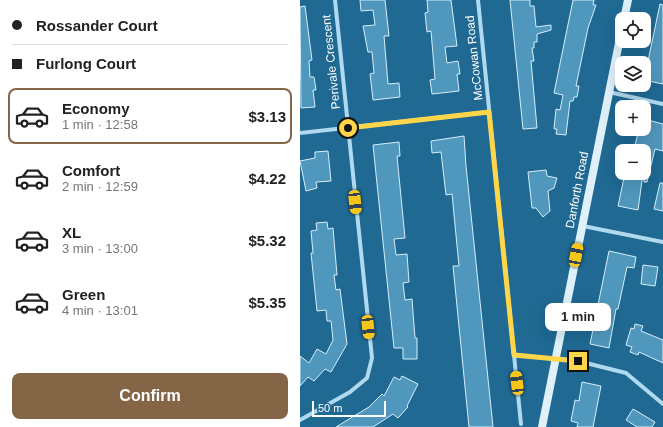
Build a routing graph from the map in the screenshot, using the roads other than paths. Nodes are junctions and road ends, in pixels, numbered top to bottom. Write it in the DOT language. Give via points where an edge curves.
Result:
graph roads {
  1 [pos="335,0"];
  2 [pos="478,0"];
  3 [pos="628,0"];
  4 [pos="625,12"];
  5 [pos="618,48"];
  6 [pos="608,91"];
  7 [pos="663,104"];
  8 [pos="489,112"];
  9 [pos="348,128"];
  10 [pos="300,133"];
  11 [pos="582,226"];
  12 [pos="663,242"];
  13 [pos="514,355"];
  14 [pos="555,358"];
  15 [pos="663,404"];
  16 [pos="300,420"];
  17 [pos="521,424"];
  18 [pos="542,427"];
  1 -- 9 [label="street, Perivale Crescent"];
  2 -- 8 [label="street, McCowan Road"];
  3 -- 4 [label="main road"];
  5 -- 6 [label="main road, Danforth Road"];
  6 -- 7 [label="street"];
  6 -- 11 [label="main road, Danforth Road"];
  8 -- 9 [label="street"];
  8 -- 13 [label="street, McCowan Road"];
  9 -- 10 [label="street"];
  9 -- 16 [label="street, Perivale Crescent" via="372,358 367,378 350,392"];
  11 -- 12 [label="street"];
  11 -- 14 [label="main road, Danforth Road"];
  13 -- 14 [label="street"];
  13 -- 17 [label="street, McCowan Road"];
  14 -- 15 [label="street" via="626,373"];
  14 -- 18 [label="main road, Danforth Road"];
}
